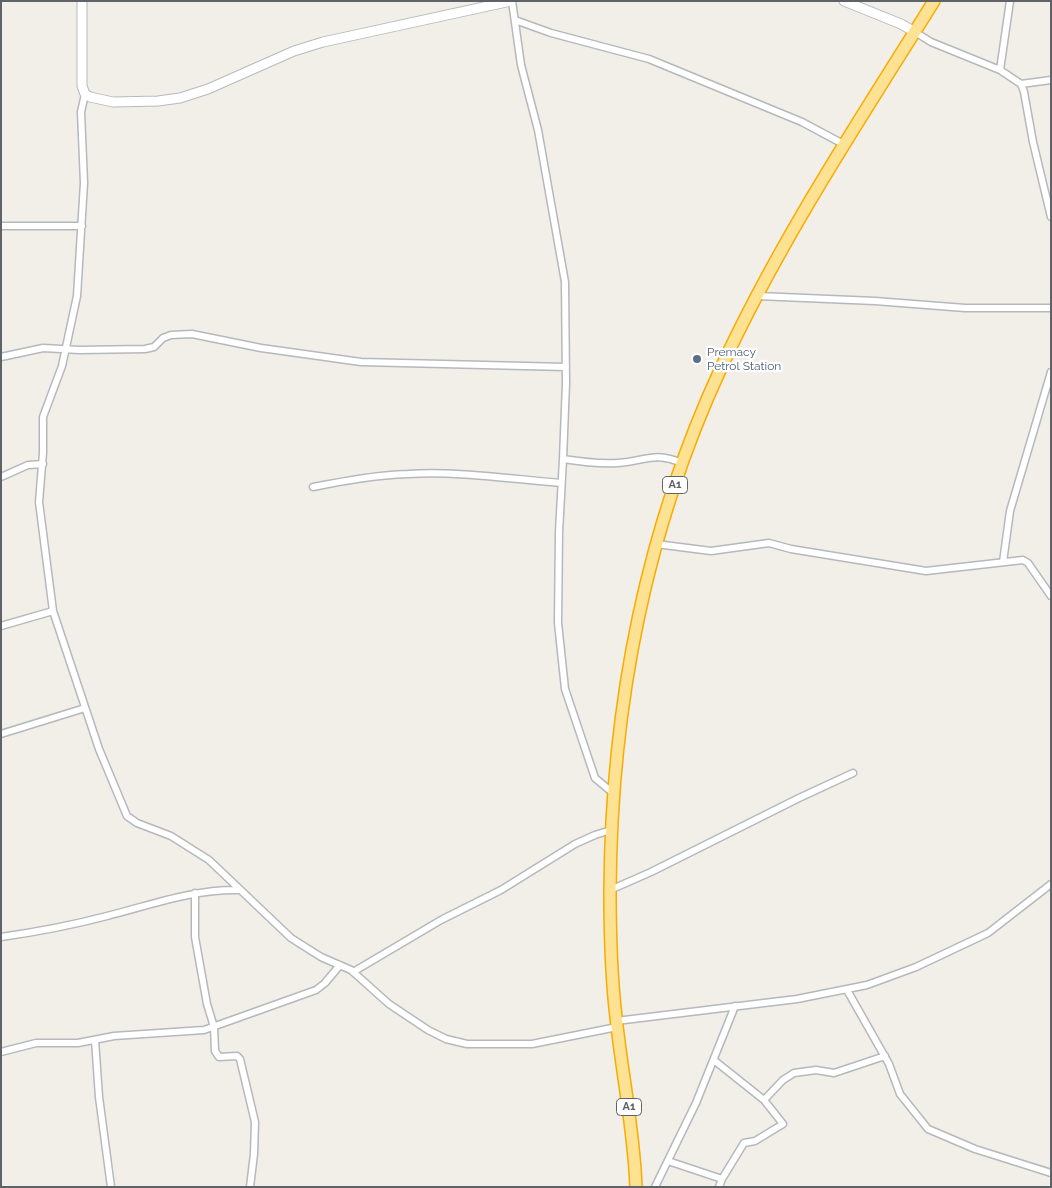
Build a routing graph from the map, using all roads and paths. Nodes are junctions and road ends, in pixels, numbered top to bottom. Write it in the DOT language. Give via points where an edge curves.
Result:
graph roads {
  1 [pos="82,1"];
  2 [pos="511,1"];
  3 [pos="844,1"];
  4 [pos="934,1"];
  5 [pos="1010,1"];
  6 [pos="515,20"];
  7 [pos="915,32"];
  8 [pos="1000,70"];
  9 [pos="1051,80"];
  10 [pos="1021,84"];
  11 [pos="84,94"];
  12 [pos="846,145"];
  13 [pos="1051,218"];
  14 [pos="1,226"];
  15 [pos="82,226"];
  16 [pos="758,296"];
  17 [pos="1051,308"];
  18 [pos="67,349"];
  19 [pos="1,357"];
  20 [pos="566,367"];
  21 [pos="1051,372"];
  22 [pos="563,459"];
  23 [pos="682,463"];
  24 [pos="43,464"];
  25 [pos="1,477"];
  26 [pos="561,483"];
  27 [pos="313,487"];
  28 [pos="656,544"];
  29 [pos="1003,562"];
  30 [pos="1051,596"];
  31 [pos="53,612"];
  32 [pos="1,626"];
  33 [pos="85,708"];
  34 [pos="1,734"];
  35 [pos="853,773"];
  36 [pos="613,793"];
  37 [pos="611,830"];
  38 [pos="1051,884"];
  39 [pos="239,890"];
  40 [pos="610,890"];
  41 [pos="195,893"];
  42 [pos="1,937"];
  43 [pos="340,965"];
  44 [pos="353,972"];
  45 [pos="847,990"];
  46 [pos="735,1006"];
  47 [pos="617,1024"];
  48 [pos="214,1027"];
  49 [pos="95,1040"];
  50 [pos="1,1052"];
  51 [pos="885,1056"];
  52 [pos="715,1061"];
  53 [pos="764,1100"];
  54 [pos="668,1161"];
  55 [pos="1051,1173"];
  56 [pos="722,1178"];
  57 [pos="111,1187"];
  58 [pos="250,1187"];
  59 [pos="636,1187"];
  60 [pos="656,1187"];
  61 [pos="719,1187"];
  1 -- 11 [label="street"];
  2 -- 6 [label="street"];
  2 -- 11 [label="street" via="318,43 180,98 114,102"];
  3 -- 7 [label="street"];
  4 -- 7 [label="highway, A1"];
  5 -- 8 [label="street"];
  6 -- 12 [label="street" via="649,59 802,122"];
  6 -- 20 [label="street" via="521,65 538,130 563,266 567,308"];
  7 -- 8 [label="street" via="931,42"];
  7 -- 12 [label="highway, A1"];
  8 -- 10 [label="street"];
  9 -- 10 [label="street"];
  10 -- 13 [label="street"];
  11 -- 15 [label="street" via="81,112 84,164"];
  12 -- 16 [label="highway, A1"];
  14 -- 15 [label="street"];
  15 -- 18 [label="street" via="77,296"];
  16 -- 17 [label="street" via="965,308"];
  16 -- 23 [label="highway, A1" via="720,370"];
  18 -- 19 [label="street" via="44,348"];
  18 -- 20 [label="street" via="145,349 154,347 171,335 192,334 262,348 373,363"];
  18 -- 24 [label="street" via="44,417"];
  20 -- 22 [label="street"];
  21 -- 29 [label="street" via="1012,503"];
  22 -- 23 [label="street" via="606,463 658,456"];
  22 -- 26 [label="street"];
  23 -- 28 [label="highway, A1"];
  24 -- 25 [label="street" via="28,465"];
  24 -- 31 [label="street" via="39,502"];
  26 -- 27 [label="street" via="459,474 409,474 351,479"];
  26 -- 36 [label="street" via="558,623 566,697 595,778"];
  28 -- 29 [label="street" via="711,551 769,543 926,571"];
  28 -- 36 [label="highway, A1" via="628,672"];
  29 -- 30 [label="street" via="1020,560 1028,563"];
  31 -- 32 [label="street"];
  31 -- 33 [label="street"];
  33 -- 34 [label="street"];
  33 -- 39 [label="street" via="127,816 198,852"];
  35 -- 40 [label="street"];
  36 -- 37 [label="highway, A1"];
  37 -- 40 [label="highway, A1"];
  37 -- 44 [label="street" via="575,844 501,890 441,920"];
  38 -- 45 [label="street" via="1009,919 975,940 885,979"];
  39 -- 41 [label="street"];
  39 -- 43 [label="street" via="291,938"];
  40 -- 47 [label="highway, A1"];
  41 -- 42 [label="street" via="106,917"];
  41 -- 48 [label="street" via="195,936"];
  43 -- 44 [label="street"];
  43 -- 48 [label="street" via="316,990"];
  44 -- 47 [label="street" via="375,994 415,1022 434,1034 457,1042 543,1043"];
  45 -- 46 [label="street"];
  45 -- 51 [label="street"];
  46 -- 47 [label="street"];
  46 -- 52 [label="street"];
  47 -- 59 [label="highway, A1"];
  48 -- 49 [label="street" via="194,1032"];
  48 -- 58 [label="street" via="217,1056 237,1056 242,1061 254,1114"];
  49 -- 50 [label="street" via="36,1042"];
  49 -- 57 [label="street"];
  51 -- 53 [label="street" via="834,1073 816,1070 794,1073"];
  51 -- 55 [label="street" via="900,1094 931,1132"];
  52 -- 53 [label="street"];
  52 -- 54 [label="street"];
  53 -- 56 [label="street" via="783,1124 756,1142 744,1143"];
  54 -- 56 [label="street"];
  54 -- 60 [label="street"];
  56 -- 61 [label="street"];
}
